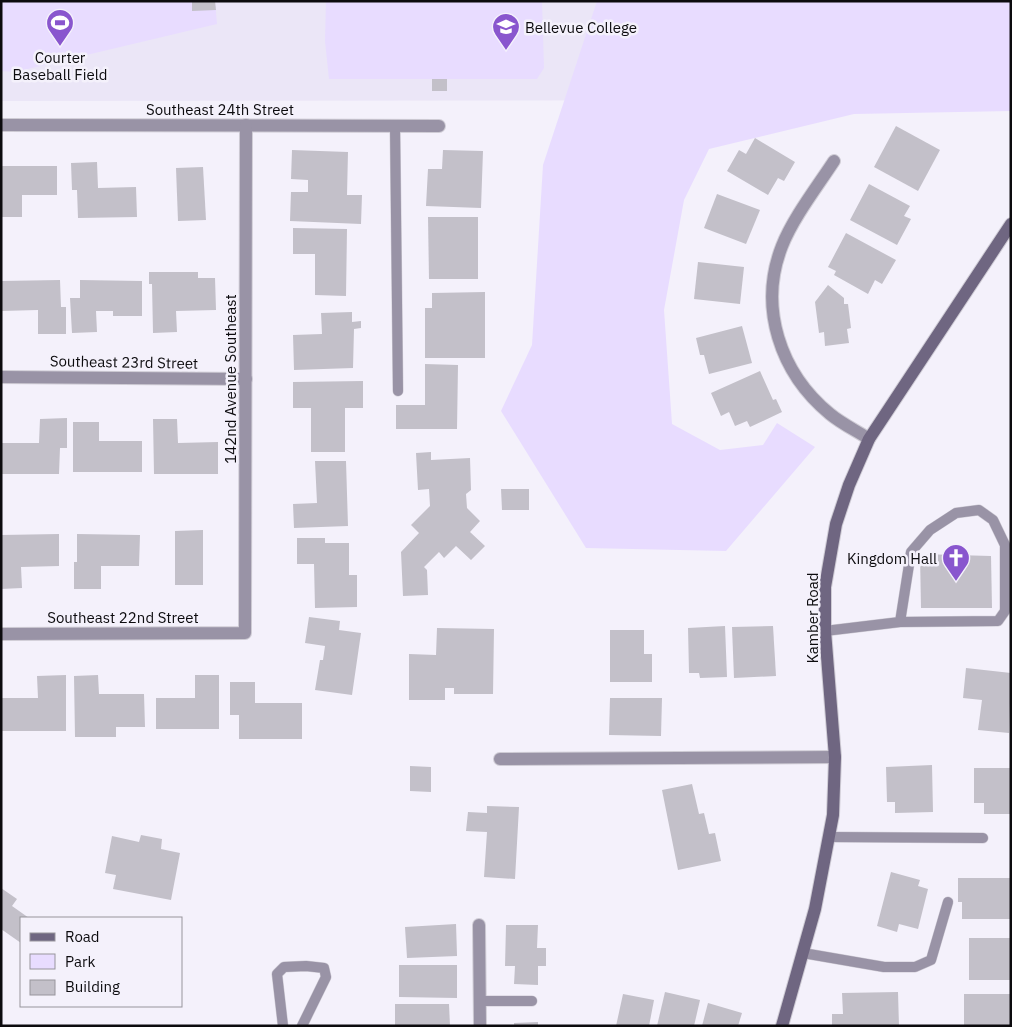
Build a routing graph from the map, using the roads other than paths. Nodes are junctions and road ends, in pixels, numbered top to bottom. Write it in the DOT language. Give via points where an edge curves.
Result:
graph roads {
  1 [pos="1,125"];
  2 [pos="246,125"];
  3 [pos="395,125"];
  4 [pos="439,126"];
  5 [pos="834,161"];
  6 [pos="1011,224"];
  7 [pos="1,377"];
  8 [pos="246,379"];
  9 [pos="398,391"];
  10 [pos="869,439"];
  11 [pos="900,622"];
  12 [pos="825,631"];
  13 [pos="245,633"];
  14 [pos="1,634"];
  15 [pos="835,758"];
  16 [pos="500,759"];
  17 [pos="830,837"];
  18 [pos="983,838"];
  19 [pos="948,902"];
  20 [pos="479,925"];
  21 [pos="802,953"];
  22 [pos="479,1001"];
  23 [pos="532,1001"];
  24 [pos="283,1026"];
  25 [pos="302,1026"];
  26 [pos="480,1026"];
  27 [pos="782,1026"];
  1 -- 2 [label="street, Southeast 24th Street"];
  2 -- 3 [label="street, Southeast 24th Street"];
  2 -- 8 [label="street, 142nd Avenue Southeast"];
  3 -- 4 [label="street, Southeast 24th Street"];
  3 -- 9 [label="lane"];
  5 -- 10 [label="street" via="782,244 773,284 774,323 790,369 808,393 831,415"];
  6 -- 10 [label="street, Kamber Road"];
  7 -- 8 [label="street, Southeast 23rd Street"];
  8 -- 13 [label="street, 142nd Avenue Southeast"];
  10 -- 12 [label="street, Kamber Road" via="836,524 825,587"];
  11 -- 11 [label="lane" via="998,621 1005,610 1005,545 993,520 979,510 956,513 930,530 912,552"];
  11 -- 12 [label="lane"];
  12 -- 15 [label="street, Kamber Road"];
  13 -- 14 [label="street, Southeast 22nd Street"];
  15 -- 16 [label="street"];
  15 -- 17 [label="street, Kamber Road"];
  17 -- 18 [label="lane"];
  17 -- 21 [label="street, Kamber Road"];
  19 -- 21 [label="lane" via="931,960 915,967 884,966"];
  20 -- 22 [label="street"];
  21 -- 27 [label="street, Kamber Road"];
  22 -- 23 [label="lane"];
  22 -- 26 [label="street"];
  24 -- 25 [label="lane" via="277,974 284,967 324,968 326,977"];
}
